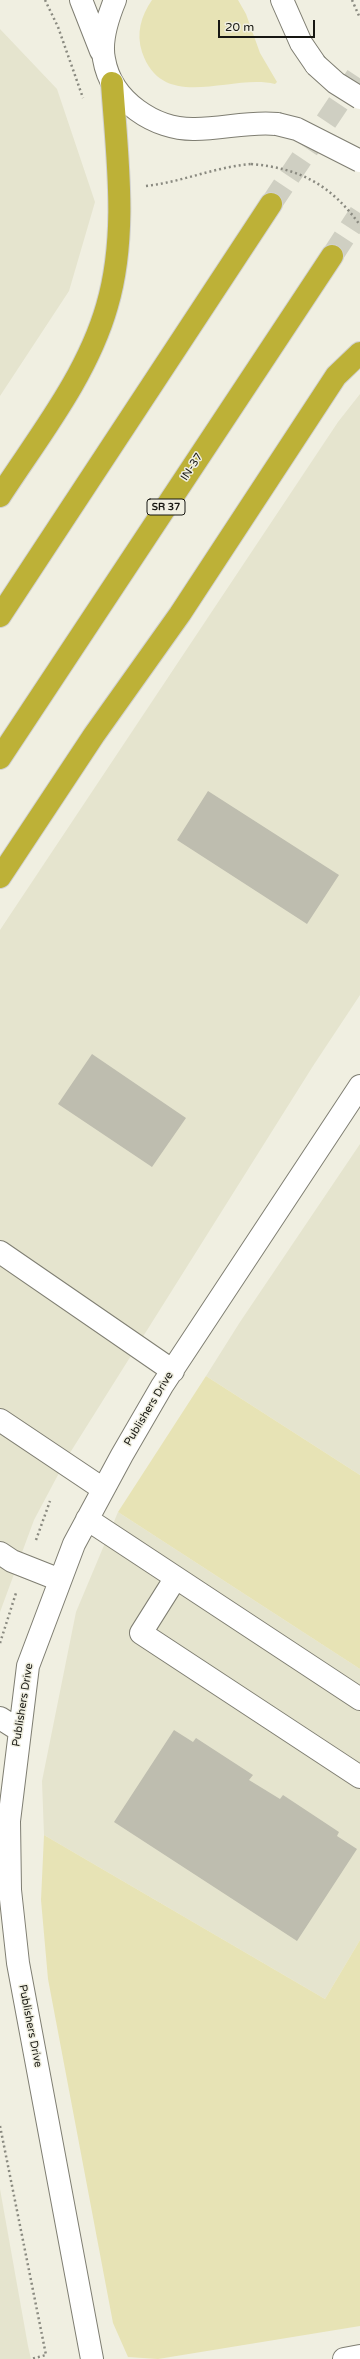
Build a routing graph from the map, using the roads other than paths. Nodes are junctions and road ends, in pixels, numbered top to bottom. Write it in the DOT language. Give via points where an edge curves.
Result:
graph roads {
  1 [pos="82,0"];
  2 [pos="115,0"];
  3 [pos="282,0"];
  4 [pos="103,59"];
  5 [pos="112,83"];
  6 [pos="360,98"];
  7 [pos="360,161"];
  8 [pos="271,204"];
  9 [pos="332,256"];
  10 [pos="360,353"];
  11 [pos="0,496"];
  12 [pos="0,616"];
  13 [pos="0,758"];
  14 [pos="0,877"];
  15 [pos="360,1086"];
  16 [pos="0,1252"];
  17 [pos="173,1370"];
  18 [pos="0,1420"];
  19 [pos="103,1489"];
  20 [pos="86,1519"];
  21 [pos="0,1553"];
  22 [pos="175,1579"];
  23 [pos="60,1580"];
  24 [pos="360,1699"];
  25 [pos="0,1718"];
  26 [pos="19,1730"];
  27 [pos="360,1777"];
  28 [pos="360,2356"];
  29 [pos="92,2359"];
  30 [pos="344,2359"];
  1 -- 4 [label="street"];
  2 -- 4 [label="street" via="104,37"];
  3 -- 6 [label="street, bridge" via="301,43 316,65 336,84"];
  4 -- 5 [label="street"];
  5 -- 7 [label="street, bridge" via="139,112 173,127 195,130 247,123 277,124 297,129"];
  5 -- 11 [label="highway" via="119,224 116,264 107,306 80,372"];
  8 -- 12 [label="highway"];
  9 -- 13 [label="highway, IN-37 / SR 37"];
  10 -- 14 [label="highway" via="336,376 180,614 94,735"];
  15 -- 17 [label="street, Publishers Drive"];
  16 -- 17 [label="street"];
  17 -- 19 [label="street, Publishers Drive"];
  18 -- 19 [label="street"];
  19 -- 20 [label="street, Publishers Drive"];
  20 -- 22 [label="street"];
  20 -- 23 [label="street, Publishers Drive"];
  21 -- 23 [label="street" via="12,1561"];
  22 -- 24 [label="street"];
  22 -- 27 [label="street" via="141,1632"];
  23 -- 26 [label="street, Publishers Drive" via="28,1666"];
  25 -- 26 [label="street"];
  26 -- 29 [label="street, Publishers Drive" via="9,1820 10,1890 17,1951"];
  28 -- 30 [label="street"];
}
